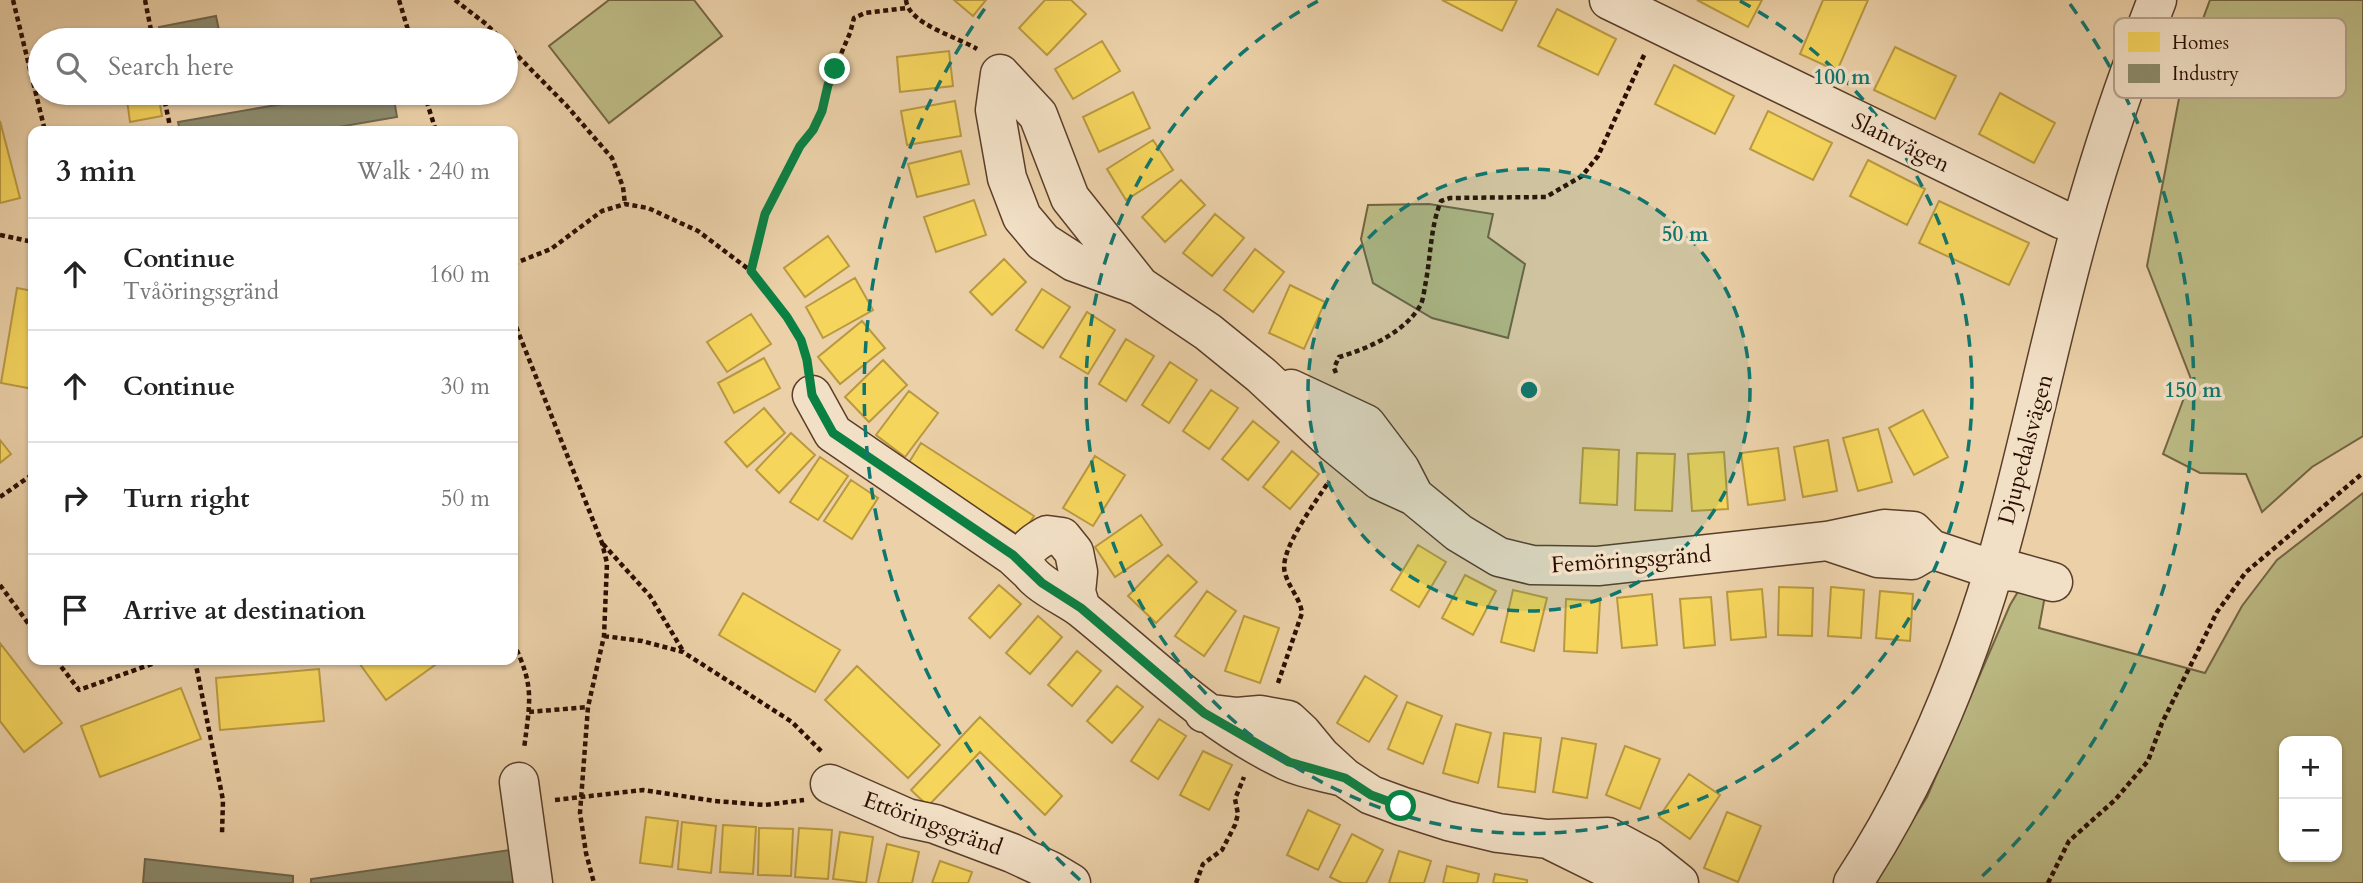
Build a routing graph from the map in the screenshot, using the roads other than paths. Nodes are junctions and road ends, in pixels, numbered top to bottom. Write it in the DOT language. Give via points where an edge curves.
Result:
graph roads {
  1 [pos="1609,0"];
  2 [pos="2157,0"];
  3 [pos="2151,18"];
  4 [pos="2122,98"];
  5 [pos="1070,198"];
  6 [pos="2081,226"];
  7 [pos="1031,228"];
  8 [pos="1140,286"];
  9 [pos="812,395"];
  10 [pos="1994,570"];
  11 [pos="2053,582"];
  12 [pos="519,782"];
  13 [pos="830,784"];
  14 [pos="1547,838"];
  15 [pos="533,883"];
  16 [pos="1071,883"];
  17 [pos="1637,883"];
  18 [pos="1679,883"];
  19 [pos="1853,883"];
  1 -- 6 [label="street, Slantvägen"];
  2 -- 3 [label="street, Djupedalsvägen"];
  4 -- 6 [label="street, Djupedalsvägen"];
  5 -- 7 [label="street" via="1050,203"];
  5 -- 7 [label="street, Femöringsgränd" via="1038,115 1000,75 995,110 1007,178"];
  5 -- 8 [label="street, Femöringsgränd"];
  6 -- 10 [label="street, Djupedalsvägen"];
  7 -- 8 [label="street, Femöringsgränd" via="1043,242 1074,262"];
  8 -- 10 [label="street, Femöringsgränd" via="1261,375 1379,480 1414,496 1459,533 1499,557 1532,565 1598,566 1827,541 1878,558 1912,560 1931,549"];
  9 -- 14 [label="street" via="833,433 1013,555 1028,570 1024,559 1030,546 1047,535 1062,537 1074,552 1081,608 1204,713 1289,762 1345,778 1371,795 1448,821"];
  10 -- 11 [label="street, Femöringsgränd"];
  10 -- 19 [label="street, Djupedalsvägen" via="1934,733 1876,848"];
  12 -- 15 [label="street"];
  13 -- 16 [label="street, Ettöringsgränd" via="907,817 1012,853"];
  14 -- 17 [label="street"];
  14 -- 18 [label="street" via="1608,837 1649,859"];
}
